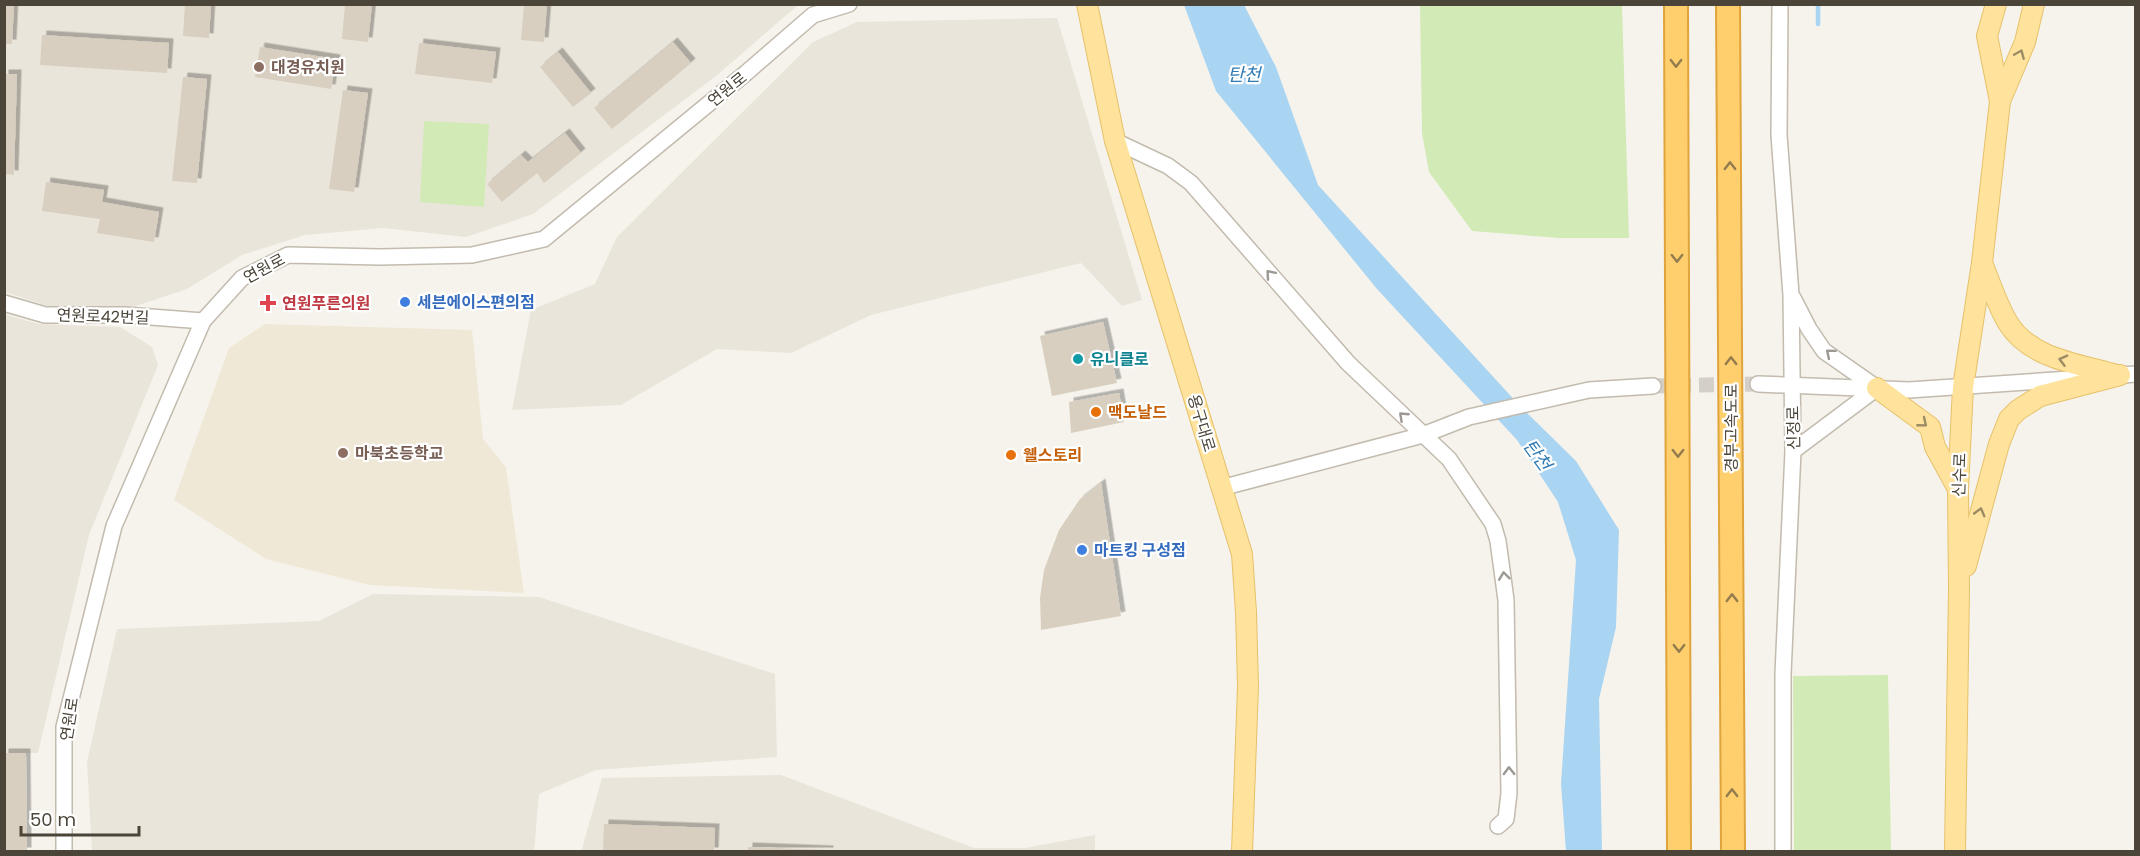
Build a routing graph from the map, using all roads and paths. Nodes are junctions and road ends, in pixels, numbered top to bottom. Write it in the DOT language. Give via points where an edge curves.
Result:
graph roads {
  1 [pos="849,4"];
  2 [pos="1088,4"];
  3 [pos="1676,4"];
  4 [pos="1728,4"];
  5 [pos="1780,4"];
  6 [pos="1996,4"];
  7 [pos="2034,4"];
  8 [pos="2000,101"];
  9 [pos="1115,141"];
  10 [pos="1982,263"];
  11 [pos="1791,295"];
  12 [pos="4,303"];
  13 [pos="203,321"];
  14 [pos="2128,375"];
  15 [pos="1758,384"];
  16 [pos="1653,386"];
  17 [pos="1792,386"];
  18 [pos="1964,387"];
  19 [pos="1876,388"];
  20 [pos="1423,435"];
  21 [pos="1793,451"];
  22 [pos="1221,488"];
  23 [pos="1958,489"];
  24 [pos="1959,589"];
  25 [pos="1498,826"];
  26 [pos="64,852"];
  27 [pos="1242,852"];
  28 [pos="1679,852"];
  29 [pos="1733,852"];
  30 [pos="1783,852"];
  31 [pos="1955,852"];
  1 -- 13 [label="street, 연원로" via="813,15 544,239 472,255 288,255 242,278"];
  2 -- 9 [label="main road, 용구대로"];
  3 -- 28 [label="highway, one-way"];
  29 -- 4 [label="highway, 경부고속도로, one-way"];
  5 -- 11 [label="street, 신정로" via="1779,135"];
  6 -- 8 [label="main road, 신수로" via="1987,36"];
  8 -- 7 [label="main road, 신수로, one-way" via="2025,42"];
  8 -- 10 [label="main road, 신수로"];
  20 -- 9 [label="street, one-way" via="1348,363 1191,183 1168,166"];
  9 -- 22 [label="main road, 용구대로"];
  14 -- 10 [label="main road, one-way" via="2044,354 2028,345 2007,321"];
  10 -- 18 [label="main road, 신수로"];
  11 -- 17 [label="street, 신정로"];
  19 -- 11 [label="street, one-way" via="1824,351"];
  12 -- 13 [label="street, 연원로42번길" via="45,315 125,315"];
  13 -- 26 [label="street, 연원로" via="114,526 64,727"];
  14 -- 18 [label="street"];
  24 -- 14 [label="main road, one-way" via="2009,420 2040,396"];
  15 -- 17 [label="street"];
  16 -- 20 [label="street" via="1589,390 1468,417"];
  17 -- 19 [label="street"];
  17 -- 21 [label="street, 신정로"];
  18 -- 19 [label="street"];
  18 -- 23 [label="main road, 신수로"];
  19 -- 21 [label="street"];
  19 -- 23 [label="main road, one-way" via="1930,427 1935,447"];
  20 -- 22 [label="street"];
  25 -- 20 [label="street, one-way" via="1506,819 1509,793 1506,600 1498,541 1493,524 1449,459"];
  21 -- 30 [label="street, 신정로" via="1783,662"];
  22 -- 27 [label="main road, 용구대로" via="1242,554 1246,612 1248,687"];
  23 -- 24 [label="main road, 신수로"];
  24 -- 31 [label="main road, 신수로"];
}
